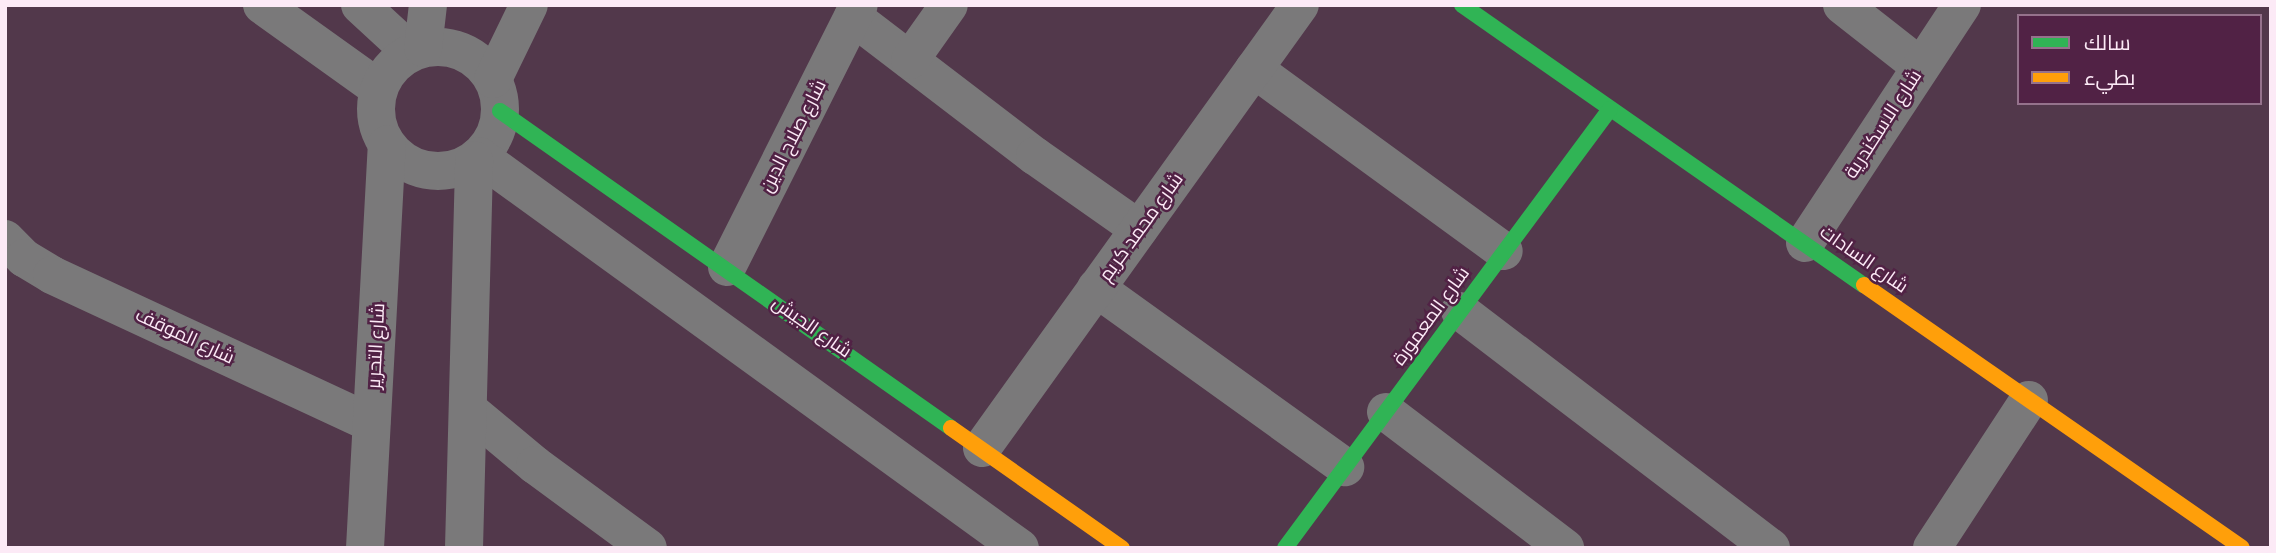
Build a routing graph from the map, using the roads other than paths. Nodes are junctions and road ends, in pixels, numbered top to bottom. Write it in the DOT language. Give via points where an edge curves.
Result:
graph roads {
  1 [pos="262,5"];
  2 [pos="360,5"];
  3 [pos="428,5"];
  4 [pos="529,5"];
  5 [pos="949,5"];
  6 [pos="1300,5"];
  7 [pos="1462,5"];
  8 [pos="1842,5"];
  9 [pos="1962,5"];
  10 [pos="856,11"];
  11 [pos="417,50"];
  12 [pos="910,60"];
  13 [pos="1921,67"];
  14 [pos="1254,69"];
  15 [pos="378,88"];
  16 [pos="497,95"];
  17 [pos="1610,108"];
  18 [pos="387,145"];
  19 [pos="476,158"];
  20 [pos="1139,229"];
  21 [pos="5,239"];
  22 [pos="1805,243"];
  23 [pos="1504,251"];
  24 [pos="727,267"];
  25 [pos="1096,288"];
  26 [pos="1460,311"];
  27 [pos="2029,400"];
  28 [pos="470,410"];
  29 [pos="1386,412"];
  30 [pos="371,422"];
  31 [pos="982,448"];
  32 [pos="1345,467"];
  33 [pos="366,548"];
  34 [pos="464,548"];
  35 [pos="648,548"];
  36 [pos="1020,548"];
  37 [pos="1122,548"];
  38 [pos="1285,548"];
  39 [pos="1564,548"];
  40 [pos="1771,548"];
  41 [pos="1932,548"];
  42 [pos="2242,548"];
  1 -- 15 [label="street"];
  2 -- 11 [label="street"];
  3 -- 11 [label="street"];
  4 -- 16 [label="street"];
  5 -- 12 [label="street"];
  6 -- 14 [label="street, شارع محمد كريم"];
  7 -- 17 [label="street, شارع السادات"];
  8 -- 13 [label="street"];
  9 -- 13 [label="street, شارع الاسكندرية"];
  10 -- 12 [label="street"];
  10 -- 24 [label="street, شارع صلاح الدين"];
  11 -- 15 [label="street" via="397,61"];
  11 -- 16 [label="street, شارع الجيش" via="439,46 471,55"];
  12 -- 20 [label="street"];
  13 -- 22 [label="street, شارع الاسكندرية"];
  14 -- 20 [label="street, شارع محمد كريم"];
  14 -- 23 [label="street"];
  15 -- 18 [label="street" via="376,118"];
  16 -- 19 [label="street" via="497,128"];
  16 -- 24 [label="street, شارع الجيش"];
  17 -- 22 [label="street, شارع السادات"];
  17 -- 23 [label="street, شارع المعمورة"];
  18 -- 19 [label="street" via="418,168 438,171"];
  18 -- 30 [label="street, شارع التحرير"];
  19 -- 28 [label="street"];
  19 -- 36 [label="street"];
  20 -- 25 [label="street, شارع محمد كريم"];
  21 -- 30 [label="street, شارع الموقف" via="23,258 52,275"];
  22 -- 27 [label="street, شارع السادات"];
  23 -- 26 [label="street, شارع المعمورة"];
  24 -- 31 [label="street, شارع الجيش"];
  25 -- 31 [label="street, شارع محمد كريم"];
  25 -- 32 [label="street"];
  26 -- 29 [label="street, شارع المعمورة"];
  26 -- 40 [label="street"];
  27 -- 41 [label="street"];
  27 -- 42 [label="street, شارع السادات"];
  28 -- 34 [label="street"];
  28 -- 35 [label="street" via="535,465"];
  29 -- 32 [label="street, شارع المعمورة"];
  29 -- 39 [label="street"];
  30 -- 33 [label="street, شارع التحرير"];
  31 -- 37 [label="street, شارع الجيش"];
  32 -- 38 [label="street, شارع المعمورة"];
}
